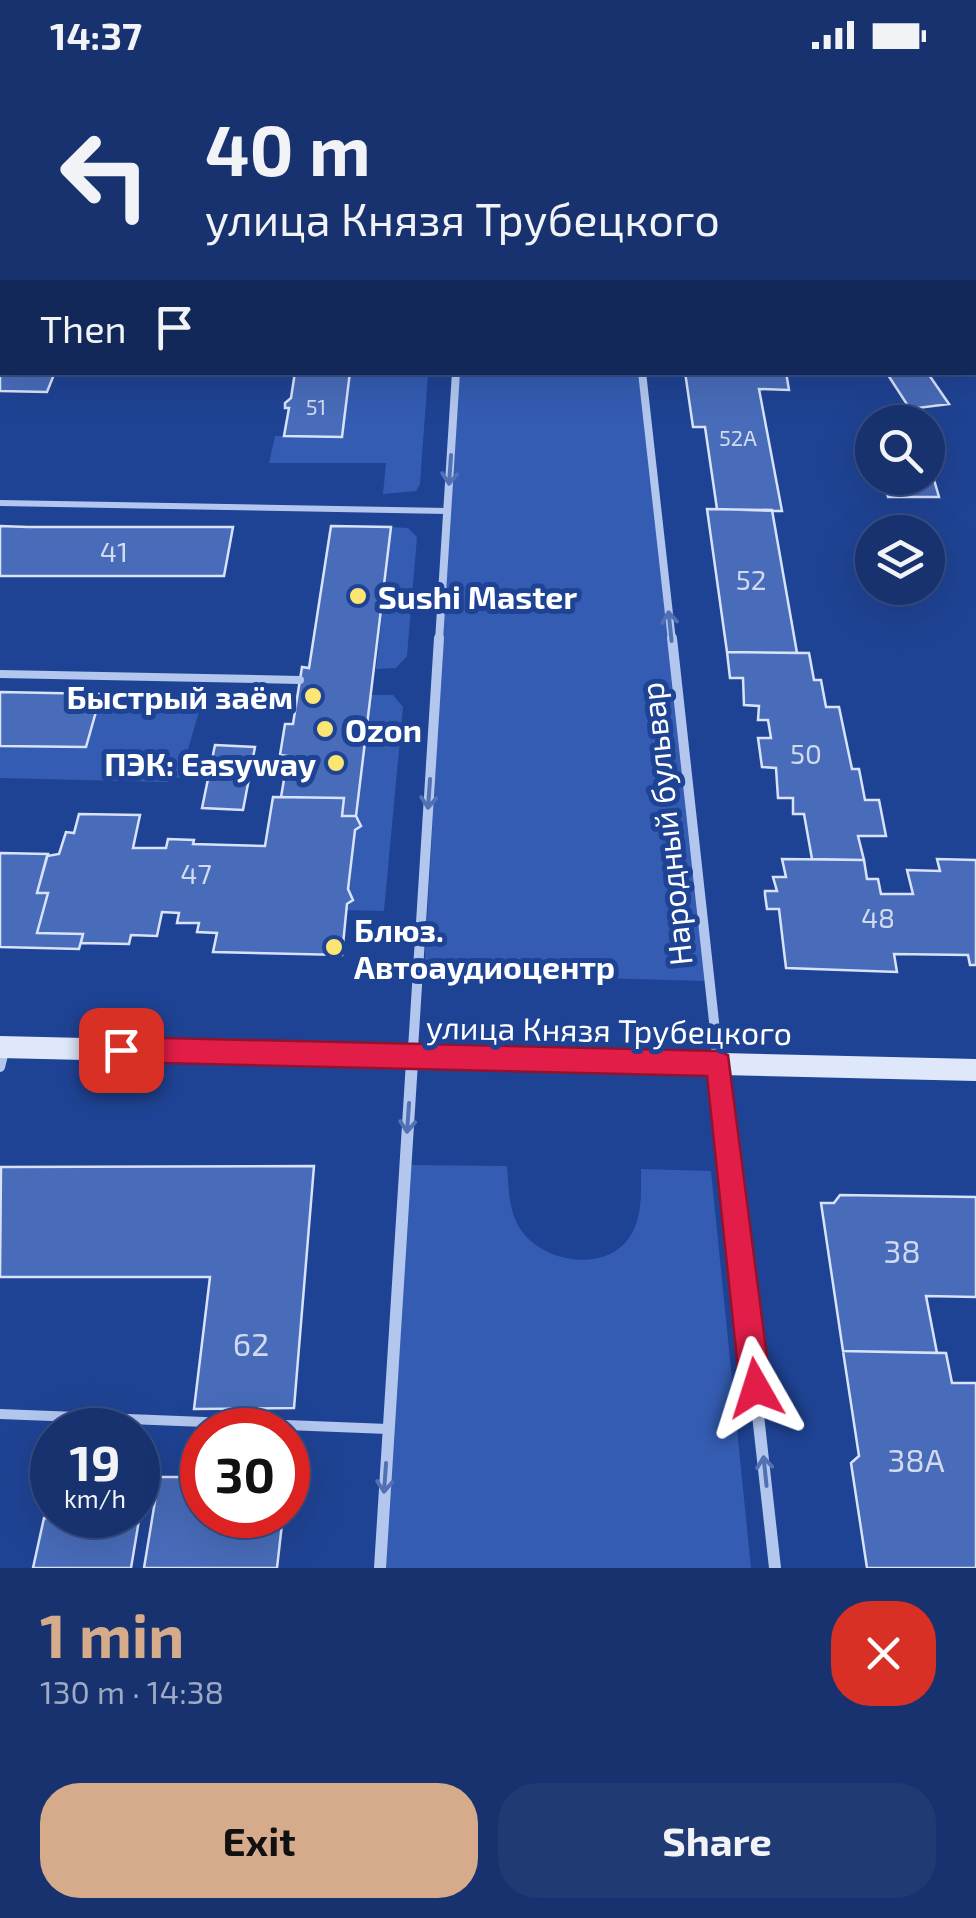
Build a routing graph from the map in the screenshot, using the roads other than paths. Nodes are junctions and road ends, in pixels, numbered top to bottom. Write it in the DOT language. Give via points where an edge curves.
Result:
graph roads {
  1 [pos="456,375"];
  2 [pos="642,375"];
  3 [pos="0,503"];
  4 [pos="447,511"];
  5 [pos="0,674"];
  6 [pos="300,680"];
  7 [pos="2,1054"];
  8 [pos="412,1057"];
  9 [pos="719,1064"];
  10 [pos="976,1070"];
  11 [pos="0,1414"];
  12 [pos="388,1429"];
  13 [pos="380,1568"];
  14 [pos="775,1568"];
  1 -- 4 [label="street, one-way"];
  9 -- 2 [label="street, Народный бульвар, one-way"];
  3 -- 4 [label="lane"];
  4 -- 8 [label="street, one-way"];
  5 -- 6 [label="lane"];
  7 -- 8 [label="street, улица Князя Трубецкого"];
  8 -- 9 [label="street, улица Князя Трубецкого"];
  8 -- 12 [label="street, one-way"];
  9 -- 10 [label="street, улица Князя Трубецкого"];
  14 -- 9 [label="street, Народный бульвар, one-way"];
  11 -- 12 [label="lane"];
  12 -- 13 [label="street, one-way"];
}
